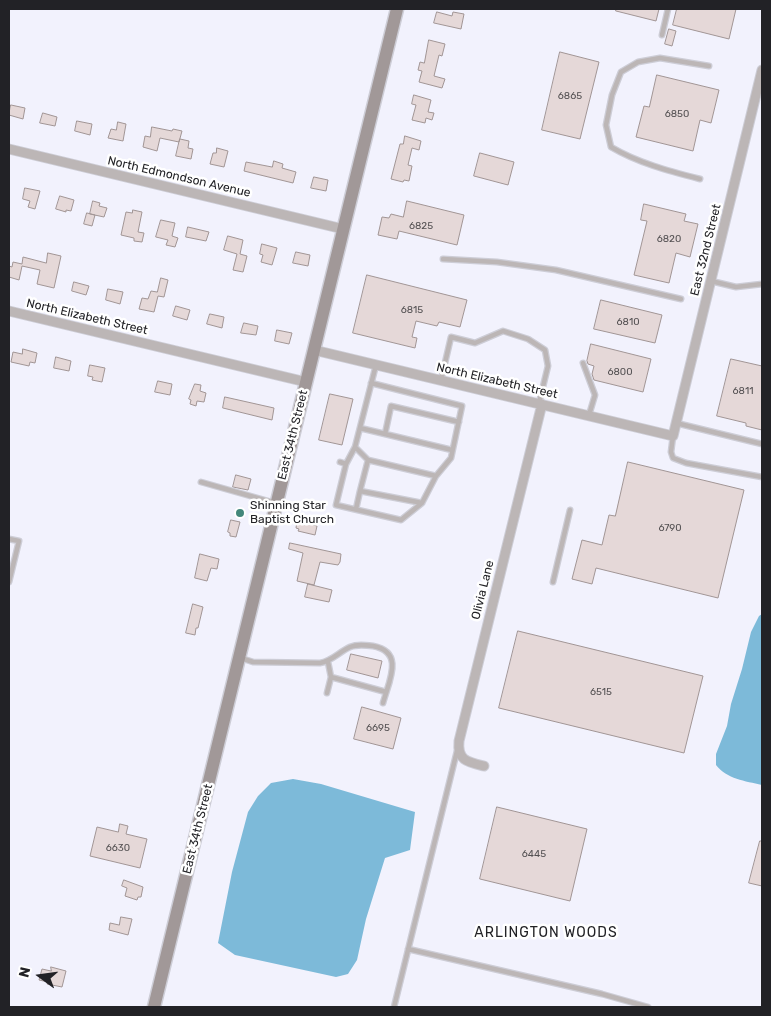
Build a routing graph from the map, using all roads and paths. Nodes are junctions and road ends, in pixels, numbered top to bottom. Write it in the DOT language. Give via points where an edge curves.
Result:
graph roads {
  1 [pos="397,9"];
  2 [pos="668,9"];
  3 [pos="662,35"];
  4 [pos="709,66"];
  5 [pos="762,70"];
  6 [pos="9,149"];
  7 [pos="700,179"];
  8 [pos="343,229"];
  9 [pos="443,259"];
  10 [pos="711,281"];
  11 [pos="762,284"];
  12 [pos="681,298"];
  13 [pos="9,311"];
  14 [pos="314,350"];
  15 [pos="583,364"];
  16 [pos="376,365"];
  17 [pos="441,380"];
  18 [pos="306,382"];
  19 [pos="371,383"];
  20 [pos="540,404"];
  21 [pos="589,415"];
  22 [pos="459,422"];
  23 [pos="676,423"];
  24 [pos="360,428"];
  25 [pos="385,434"];
  26 [pos="673,436"];
  27 [pos="762,444"];
  28 [pos="355,447"];
  29 [pos="452,450"];
  30 [pos="368,460"];
  31 [pos="340,462"];
  32 [pos="346,464"];
  33 [pos="436,476"];
  34 [pos="762,477"];
  35 [pos="201,482"];
  36 [pos="360,491"];
  37 [pos="277,503"];
  38 [pos="422,503"];
  39 [pos="356,509"];
  40 [pos="570,510"];
  41 [pos="9,539"];
  42 [pos="9,582"];
  43 [pos="553,582"];
  44 [pos="239,657"];
  45 [pos="328,662"];
  46 [pos="331,677"];
  47 [pos="386,692"];
  48 [pos="327,693"];
  49 [pos="383,703"];
  50 [pos="458,747"];
  51 [pos="484,766"];
  52 [pos="408,949"];
  53 [pos="154,1007"];
  54 [pos="394,1007"];
  55 [pos="648,1007"];
  1 -- 8 [label="main road, East 34th Street"];
  2 -- 3 [label="lane"];
  4 -- 7 [label="lane" via="660,58 638,62 621,72 606,125 611,146 624,155"];
  5 -- 10 [label="street, East 32nd Street"];
  6 -- 8 [label="street, North Edmondson Avenue"];
  8 -- 14 [label="main road, East 34th Street"];
  9 -- 12 [label="lane" via="556,270"];
  10 -- 11 [label="lane" via="736,288"];
  10 -- 23 [label="street, East 32nd Street"];
  13 -- 18 [label="street, North Elizabeth Street"];
  14 -- 16 [label="street, North Elizabeth Street"];
  14 -- 18 [label="main road, East 34th Street"];
  15 -- 21 [label="lane" via="595,395"];
  16 -- 17 [label="street, North Elizabeth Street"];
  16 -- 19 [label="lane"];
  17 -- 20 [label="street, North Elizabeth Street"];
  17 -- 20 [label="lane" via="451,337 476,344 503,331 528,339 545,350 548,366"];
  18 -- 37 [label="main road, East 34th Street"];
  19 -- 22 [label="lane" via="462,406"];
  19 -- 24 [label="lane"];
  20 -- 21 [label="street, North Elizabeth Street"];
  20 -- 50 [label="street, Olivia Lane"];
  21 -- 26 [label="street, North Elizabeth Street"];
  22 -- 25 [label="lane" via="391,406"];
  22 -- 29 [label="lane"];
  23 -- 26 [label="street, East 32nd Street"];
  23 -- 27 [label="lane"];
  24 -- 25 [label="lane"];
  24 -- 28 [label="lane"];
  25 -- 29 [label="lane"];
  26 -- 34 [label="lane" via="673,458"];
  28 -- 30 [label="lane"];
  28 -- 32 [label="lane"];
  29 -- 33 [label="lane" via="451,458"];
  30 -- 33 [label="lane"];
  30 -- 36 [label="lane"];
  31 -- 32 [label="lane"];
  32 -- 39 [label="lane" via="336,504"];
  33 -- 38 [label="lane"];
  35 -- 37 [label="lane"];
  36 -- 38 [label="lane"];
  36 -- 39 [label="lane"];
  37 -- 44 [label="main road, East 34th Street"];
  38 -- 39 [label="lane" via="401,520"];
  40 -- 43 [label="lane"];
  41 -- 42 [label="lane" via="19,541"];
  44 -- 45 [label="lane" via="253,662"];
  44 -- 53 [label="main road, East 34th Street"];
  45 -- 46 [label="lane"];
  45 -- 47 [label="lane" via="350,646 364,644 382,648 392,662"];
  46 -- 47 [label="lane"];
  46 -- 48 [label="lane"];
  47 -- 49 [label="lane"];
  50 -- 51 [label="street" via="466,761"];
  50 -- 52 [label="lane"];
  52 -- 54 [label="lane"];
  52 -- 55 [label="lane"];
}
